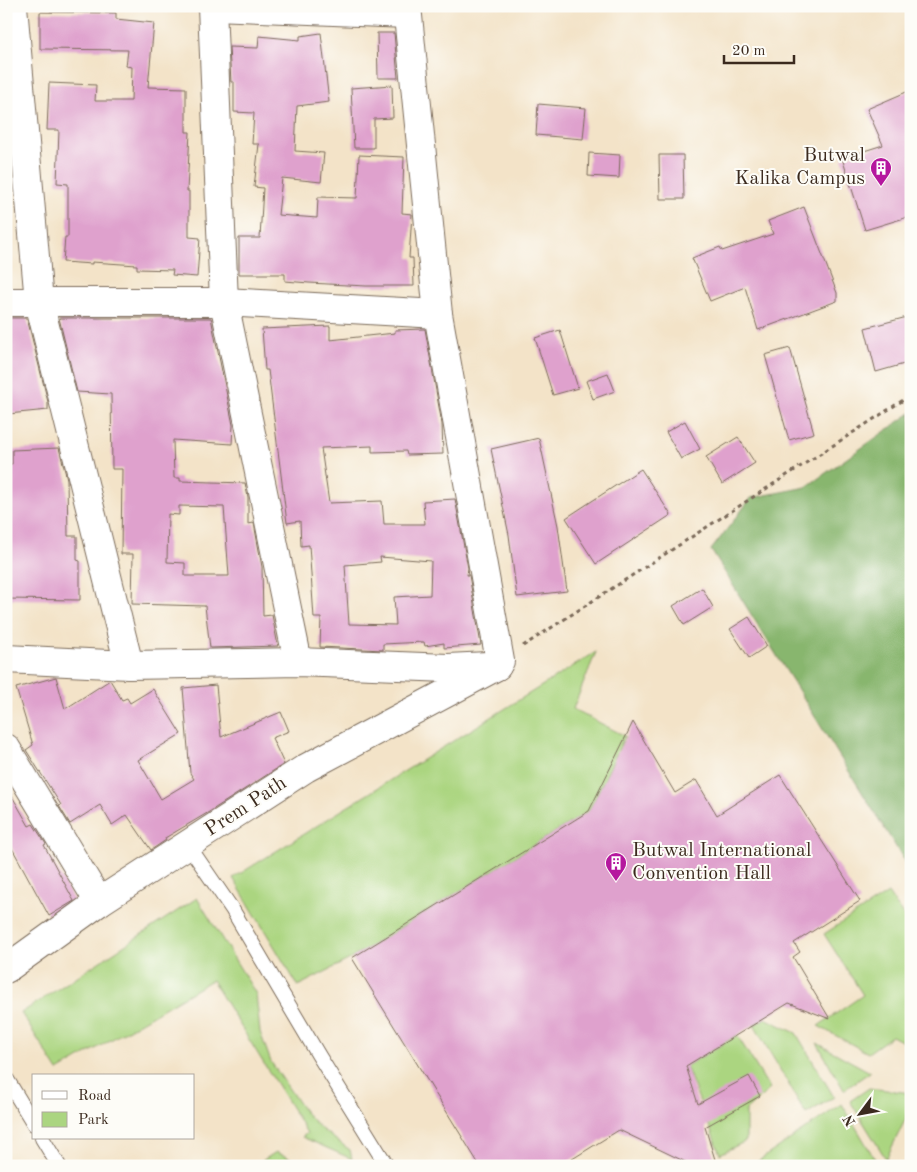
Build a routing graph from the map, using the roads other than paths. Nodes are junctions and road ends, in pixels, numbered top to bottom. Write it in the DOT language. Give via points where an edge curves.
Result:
graph roads {
  1 [pos="14,6"];
  2 [pos="214,6"];
  3 [pos="407,10"];
  4 [pos="6,302"];
  5 [pos="39,302"];
  6 [pos="224,302"];
  7 [pos="438,314"];
  8 [pos="6,659"];
  9 [pos="298,662"];
  10 [pos="498,663"];
  11 [pos="129,665"];
  12 [pos="6,748"];
  13 [pos="188,845"];
  14 [pos="100,902"];
  15 [pos="6,969"];
  16 [pos="6,1078"];
  17 [pos="32,1121"];
  18 [pos="43,1140"];
  19 [pos="59,1166"];
  20 [pos="387,1166"];
  1 -- 5 [label="street"];
  2 -- 3 [label="street"];
  2 -- 6 [label="street"];
  3 -- 7 [label="street"];
  4 -- 5 [label="street"];
  5 -- 6 [label="street"];
  5 -- 11 [label="street"];
  6 -- 7 [label="street"];
  6 -- 9 [label="street"];
  7 -- 10 [label="street"];
  8 -- 11 [label="street"];
  9 -- 10 [label="street" via="448,668"];
  9 -- 11 [label="street"];
  10 -- 13 [label="street, Prem Path" via="306,768"];
  12 -- 14 [label="street"];
  13 -- 14 [label="street, Prem Path"];
  13 -- 20 [label="lane" via="232,909"];
  14 -- 15 [label="street, Prem Path"];
  16 -- 17 [label="lane"];
  18 -- 19 [label="lane"];
}
